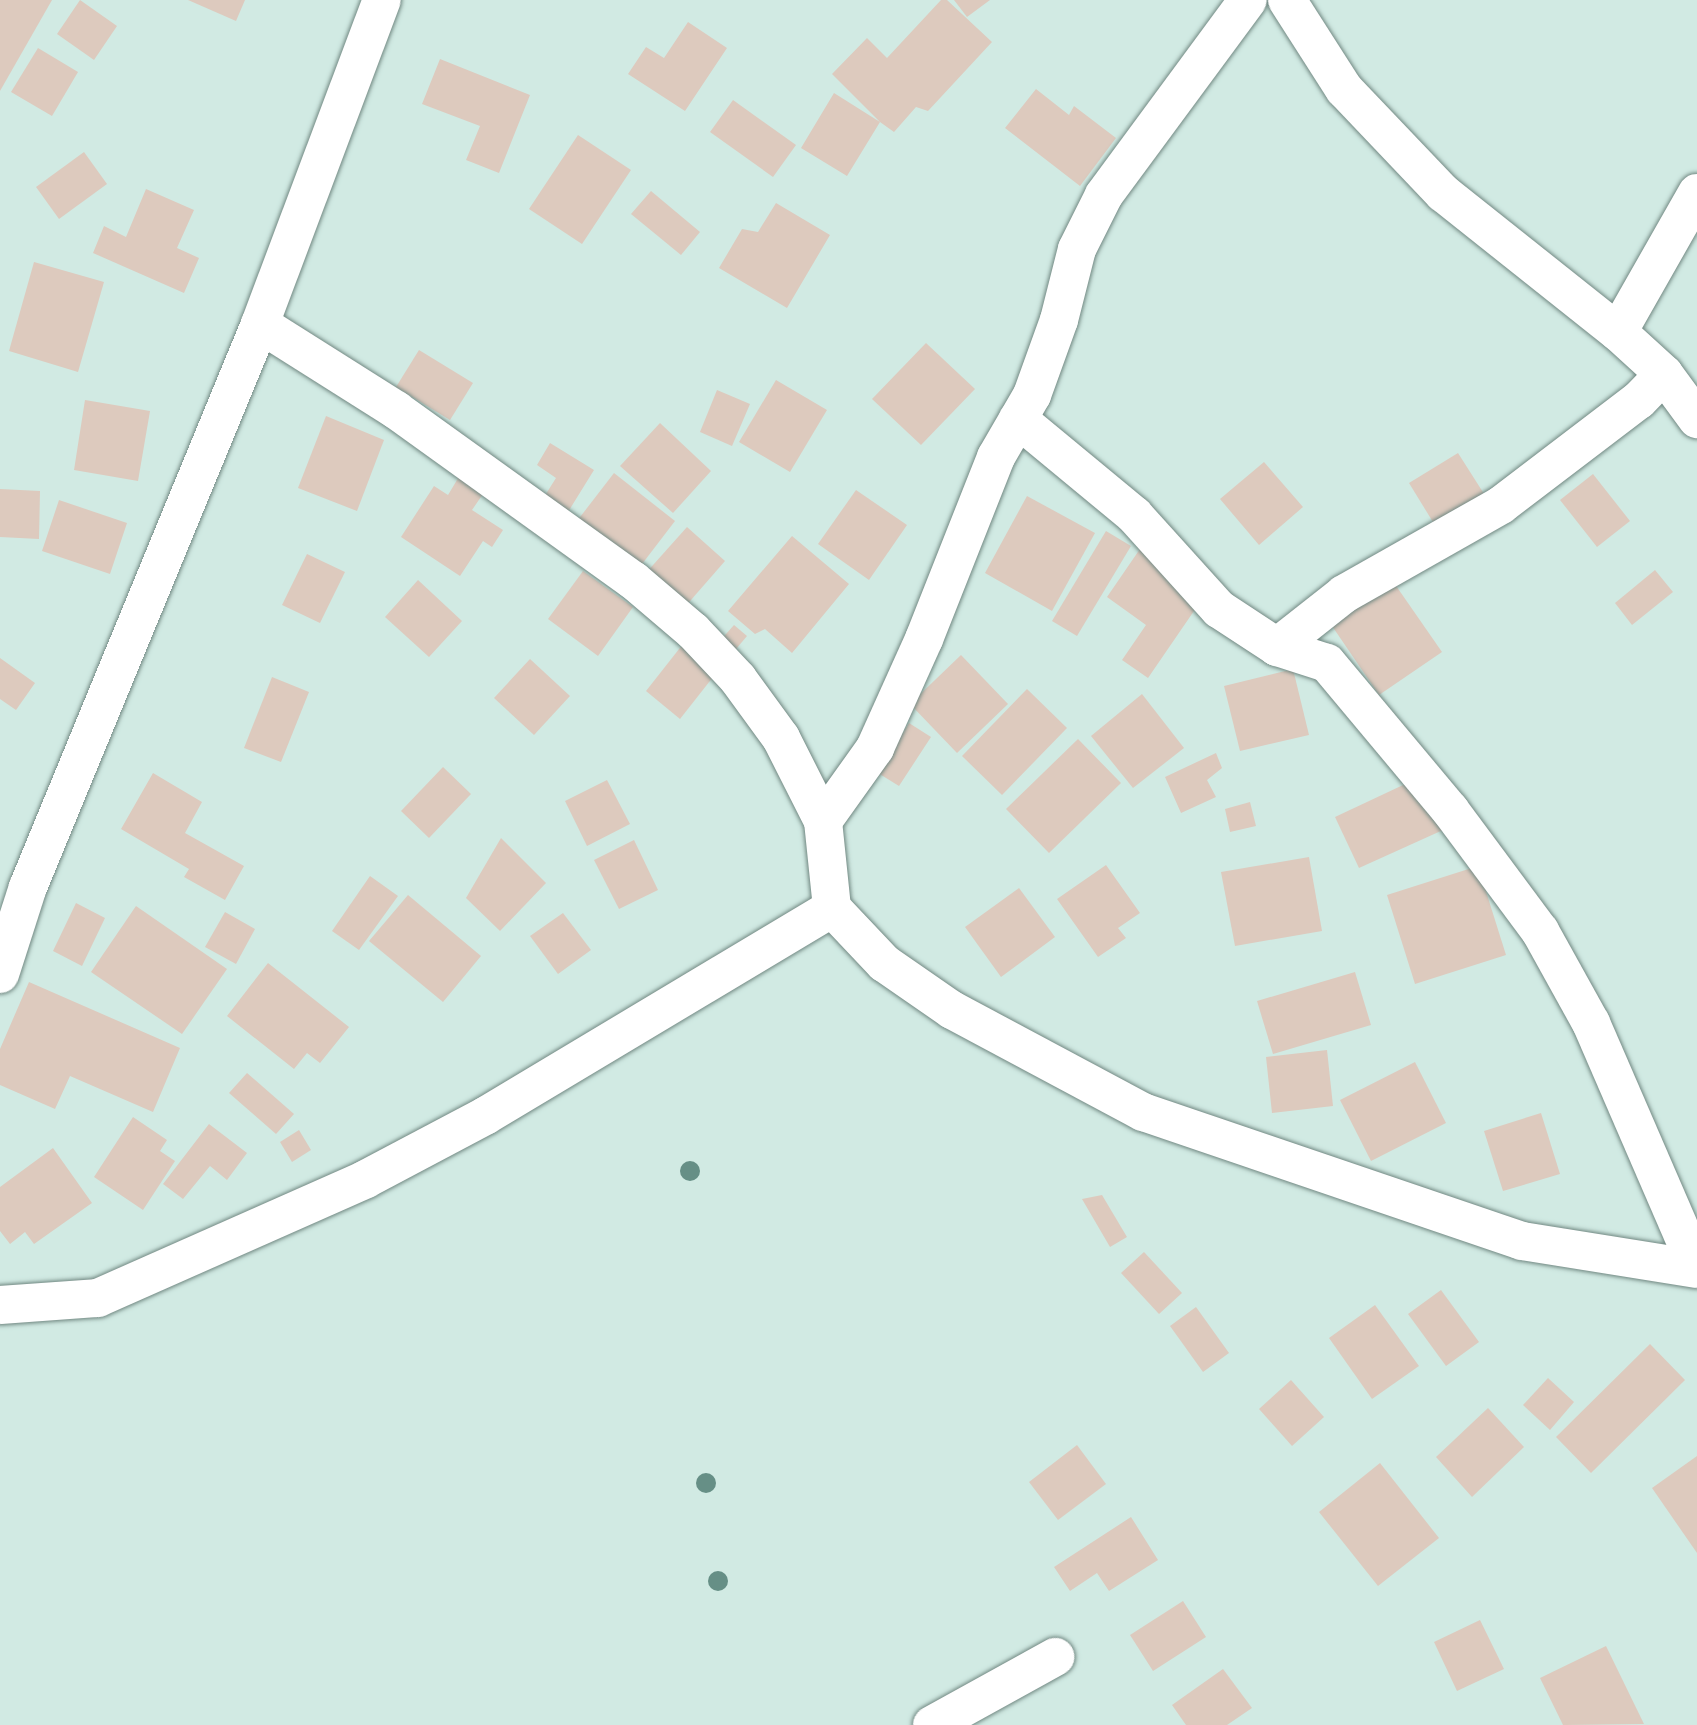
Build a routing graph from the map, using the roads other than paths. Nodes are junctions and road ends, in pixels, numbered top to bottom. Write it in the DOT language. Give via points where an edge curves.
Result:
graph roads {
  1 [pos="382,0"];
  2 [pos="1248,0"];
  3 [pos="1287,0"];
  4 [pos="1697,193"];
  5 [pos="260,324"];
  6 [pos="1618,332"];
  7 [pos="1664,374"];
  8 [pos="1017,419"];
  9 [pos="1697,419"];
  10 [pos="1277,647"];
  11 [pos="823,821"];
  12 [pos="832,908"];
  13 [pos="3,955"];
  14 [pos="1697,1269"];
  15 [pos="0,1305"];
  16 [pos="1055,1657"];
  17 [pos="932,1725"];
  1 -- 5 [label="street"];
  2 -- 8 [label="street" via="1104,195 1077,249 1059,320 1032,395"];
  3 -- 6 [label="street" via="1345,89 1443,193"];
  4 -- 6 [label="street"];
  5 -- 11 [label="street" via="396,410 633,580 693,631 781,738"];
  5 -- 13 [label="street"];
  6 -- 7 [label="street"];
  7 -- 9 [label="street"];
  7 -- 10 [label="street" via="1639,400 1501,505 1344,594"];
  8 -- 10 [label="street" via="1134,515 1219,609"];
  8 -- 11 [label="street" via="980,494 924,639 874,748"];
  10 -- 14 [label="street" via="1326,663 1352,688 1533,921 1591,1023"];
  11 -- 12 [label="street"];
  12 -- 14 [label="street" via="884,963 952,1010 1143,1112 1522,1241"];
  12 -- 15 [label="street" via="485,1116 366,1179 99,1298"];
  16 -- 17 [label="street"];
}
